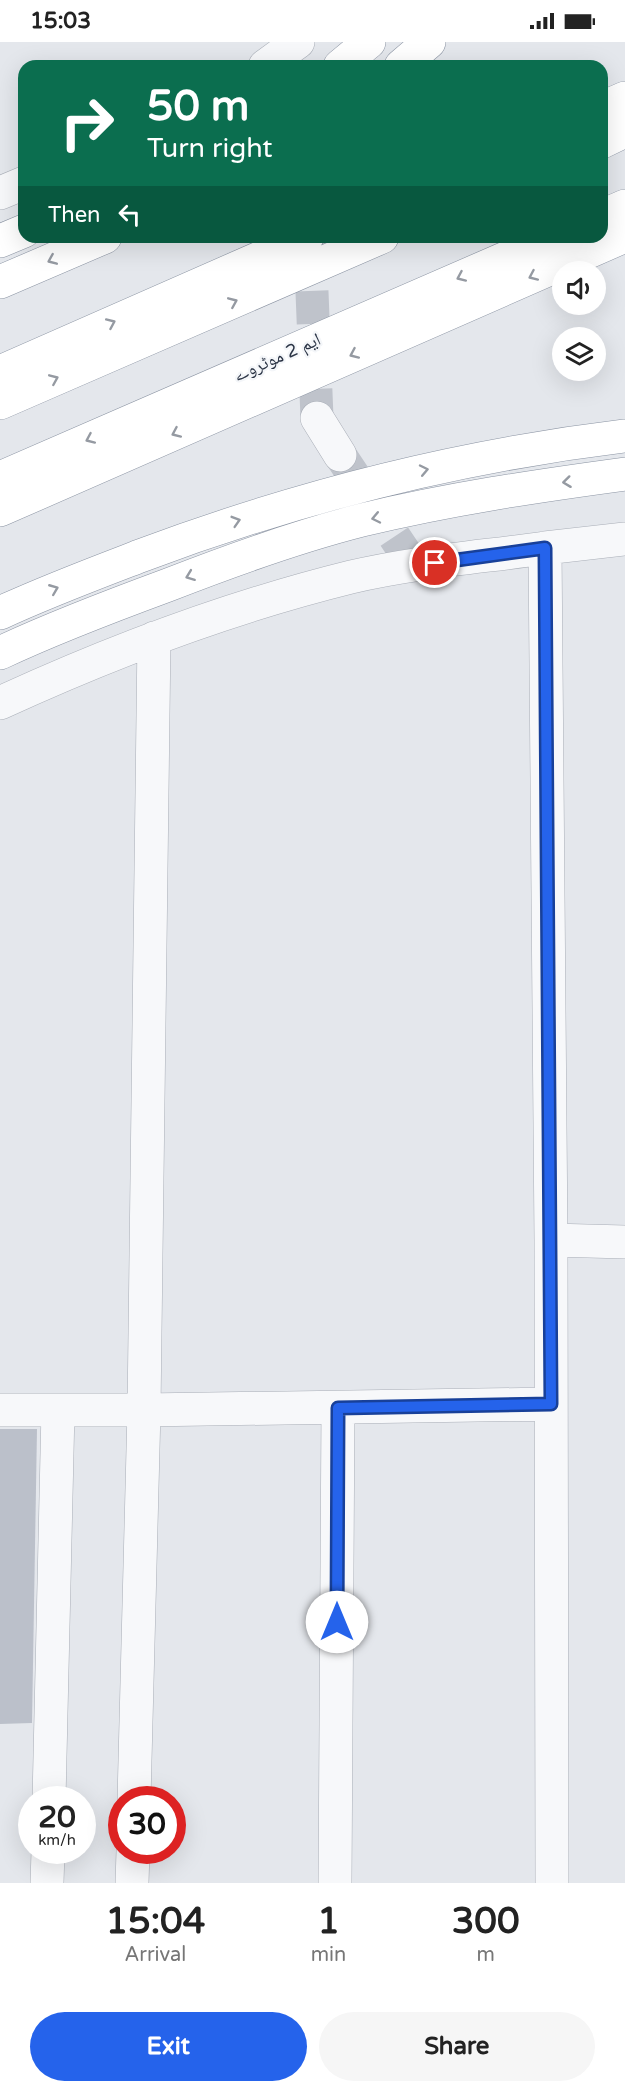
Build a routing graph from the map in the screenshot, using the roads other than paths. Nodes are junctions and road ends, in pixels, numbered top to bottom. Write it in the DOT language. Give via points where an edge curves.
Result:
graph roads {
  1 [pos="298,42"];
  2 [pos="369,42"];
  3 [pos="429,42"];
  4 [pos="273,60"];
  5 [pos="347,60"];
  6 [pos="408,60"];
  7 [pos="625,98"];
  8 [pos="608,105"];
  9 [pos="625,132"];
  10 [pos="608,139"];
  11 [pos="18,186"];
  12 [pos="0,193"];
  13 [pos="625,206"];
  14 [pos="608,213"];
  15 [pos="18,234"];
  16 [pos="625,236"];
  17 [pos="0,241"];
  18 [pos="91,243"];
  19 [pos="294,243"];
  20 [pos="368,243"];
  21 [pos="540,243"];
  22 [pos="0,282"];
  23 [pos="0,372"];
  24 [pos="0,403"];
  25 [pos="317,418"];
  26 [pos="625,436"];
  27 [pos="340,455"];
  28 [pos="625,474"];
  29 [pos="0,478"];
  30 [pos="0,510"];
  31 [pos="625,539"];
  32 [pos="545,548"];
  33 [pos="0,613"];
  34 [pos="154,638"];
  35 [pos="0,653"];
  36 [pos="0,703"];
  37 [pos="551,1240"];
  38 [pos="625,1242"];
  39 [pos="551,1404"];
  40 [pos="338,1408"];
  41 [pos="0,1410"];
  42 [pos="58,1410"];
  43 [pos="144,1410"];
  44 [pos="49,1786"];
  45 [pos="134,1786"];
  46 [pos="48,1864"];
  47 [pos="133,1864"];
  48 [pos="47,1883"];
  49 [pos="132,1883"];
  50 [pos="335,1883"];
  51 [pos="552,1883"];
  1 -- 4 [label="street"];
  2 -- 5 [label="highway"];
  3 -- 6 [label="highway"];
  7 -- 8 [label="highway"];
  9 -- 10 [label="highway"];
  11 -- 12 [label="street"];
  13 -- 14 [label="highway"];
  15 -- 17 [label="highway"];
  16 -- 30 [label="highway, one-way"];
  18 -- 22 [label="highway, one-way"];
  23 -- 19 [label="highway, one-way"];
  24 -- 20 [label="highway, one-way"];
  21 -- 29 [label="highway, ایم 2 موٹروے, one-way"];
  25 -- 27 [label="street"];
  33 -- 26 [label="highway, one-way" via="189,538 311,498 516,450"];
  28 -- 35 [label="highway, one-way" via="518,488 362,520 306,536 116,604"];
  31 -- 32 [label="street"];
  32 -- 34 [label="street" via="411,561 236,608"];
  32 -- 37 [label="street"];
  34 -- 36 [label="street"];
  34 -- 43 [label="street"];
  37 -- 38 [label="street"];
  37 -- 39 [label="street"];
  39 -- 40 [label="street"];
  39 -- 51 [label="street"];
  40 -- 43 [label="street"];
  40 -- 50 [label="street"];
  41 -- 42 [label="street"];
  42 -- 43 [label="street"];
  42 -- 44 [label="street"];
  43 -- 45 [label="street"];
  46 -- 48 [label="street"];
  47 -- 49 [label="street"];
}
